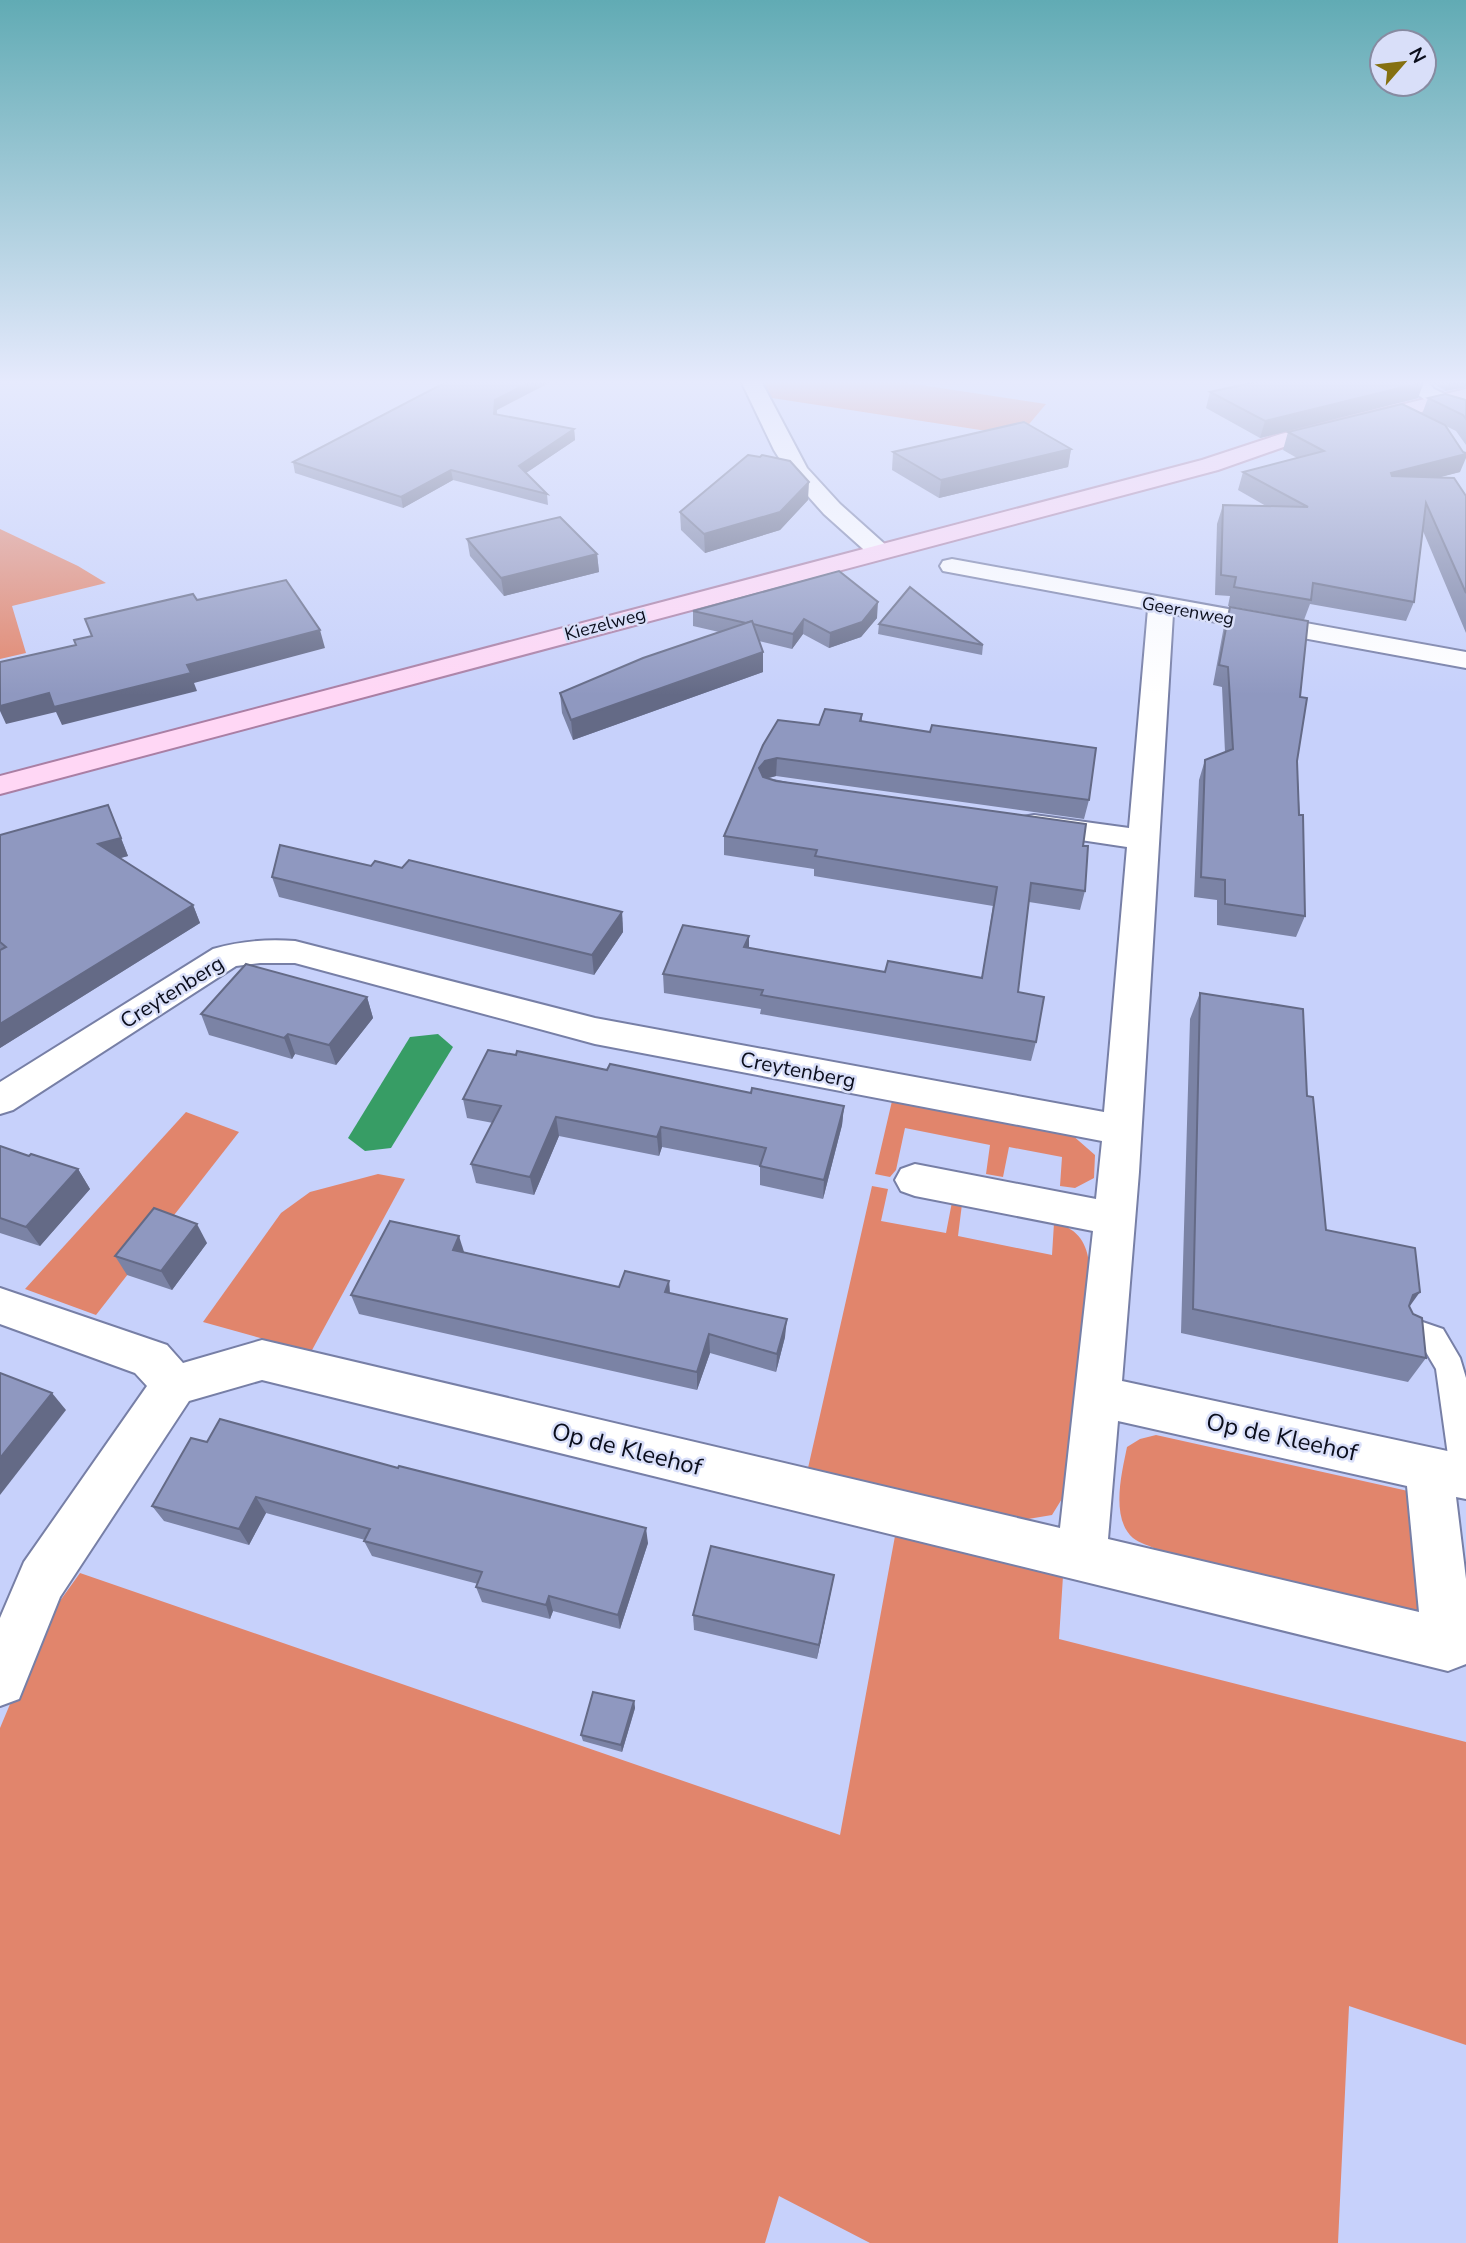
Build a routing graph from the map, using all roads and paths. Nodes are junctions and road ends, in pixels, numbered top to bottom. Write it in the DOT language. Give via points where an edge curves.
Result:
graph roads {
  1 [pos="810,486"];
  2 [pos="1135,486"];
  3 [pos="880,552"];
  4 [pos="952,566"];
  5 [pos="1161,606"];
  6 [pos="1466,660"];
  7 [pos="0,785"];
  8 [pos="1007,820"];
  9 [pos="1143,840"];
  10 [pos="0,1100"];
  11 [pos="1122,1130"];
  12 [pos="915,1180"];
  13 [pos="1114,1219"];
  14 [pos="0,1306"];
  15 [pos="1408,1329"];
  16 [pos="174,1385"];
  17 [pos="1097,1396"];
  18 [pos="1448,1473"];
  19 [pos="1082,1558"];
  20 [pos="0,1680"];
  1 -- 3 [label="street"];
  2 -- 3 [label="main road, Kiezelweg"];
  3 -- 7 [label="main road, Kiezelweg"];
  4 -- 5 [label="street, Geerenweg"];
  5 -- 6 [label="street, Geerenweg"];
  5 -- 9 [label="street"];
  8 -- 9 [label="street"];
  9 -- 11 [label="street"];
  10 -- 11 [label="street, Creytenberg" via="225,957 267,950 295,952 595,1031"];
  11 -- 13 [label="street"];
  12 -- 13 [label="street"];
  13 -- 17 [label="street"];
  14 -- 16 [label="street" via="151,1359"];
  15 -- 18 [label="lane" via="1433,1338 1450,1367"];
  16 -- 19 [label="street, Op de Kleehof" via="262,1360"];
  16 -- 20 [label="street" via="42,1580"];
  17 -- 18 [label="street, Op de Kleehof"];
  17 -- 19 [label="street"];
  18 -- 19 [label="street, Op de Kleehof" via="1448,1645"];
}
